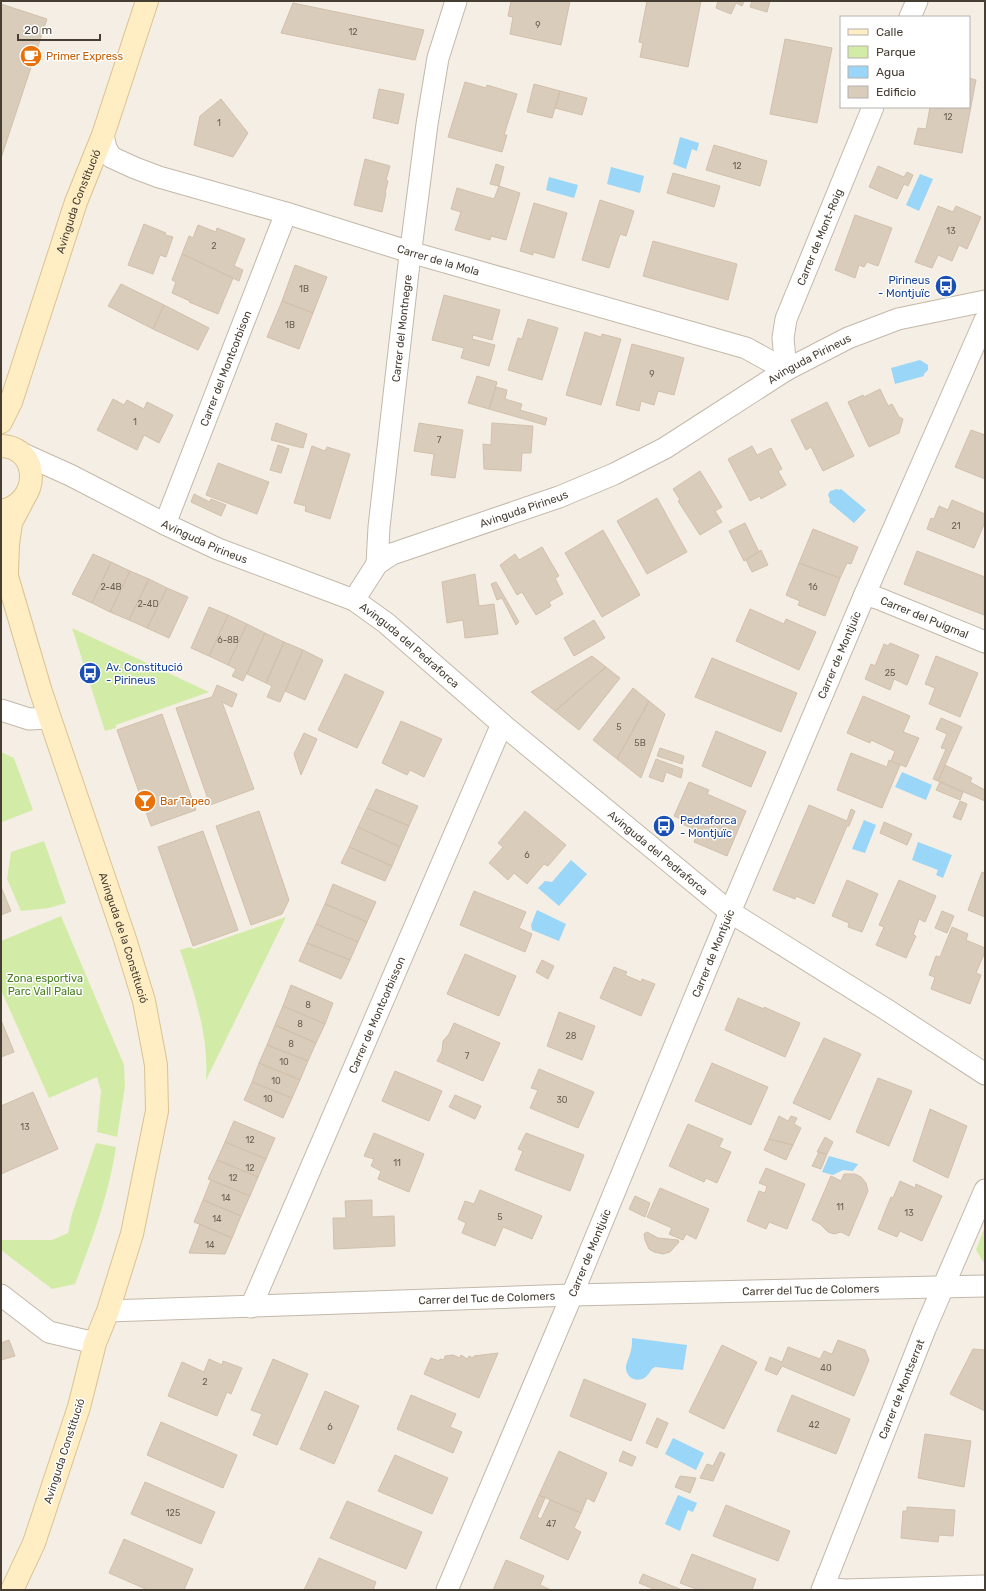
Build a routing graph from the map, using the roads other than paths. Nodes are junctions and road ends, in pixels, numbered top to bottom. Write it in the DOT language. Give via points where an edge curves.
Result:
graph roads {
  1 [pos="147,1"];
  2 [pos="456,1"];
  3 [pos="917,1"];
  4 [pos="910,16"];
  5 [pos="873,108"];
  6 [pos="103,135"];
  7 [pos="286,213"];
  8 [pos="410,252"];
  9 [pos="985,301"];
  10 [pos="985,320"];
  11 [pos="786,370"];
  12 [pos="11,402"];
  13 [pos="1,422"];
  14 [pos="14,450"];
  15 [pos="70,475"];
  16 [pos="27,493"];
  17 [pos="1,511"];
  18 [pos="165,524"];
  19 [pos="377,564"];
  20 [pos="4,565"];
  21 [pos="864,594"];
  22 [pos="354,600"];
  23 [pos="985,642"];
  24 [pos="1,710"];
  25 [pos="50,718"];
  26 [pos="502,724"];
  27 [pos="730,912"];
  28 [pos="985,1074"];
  29 [pos="985,1190"];
  30 [pos="985,1286"];
  31 [pos="942,1287"];
  32 [pos="572,1295"];
  33 [pos="1,1296"];
  34 [pos="251,1306"];
  35 [pos="108,1311"];
  36 [pos="95,1343"];
  37 [pos="985,1586"];
  38 [pos="822,1589"];
  39 [pos="12,1590"];
  40 [pos="447,1590"];
  1 -- 6 [label="street, Avinguda Constitució"];
  2 -- 8 [label="street, Carrer del Montnegre" via="438,58"];
  3 -- 4 [label="street"];
  5 -- 11 [label="street, Carrer de Mont-Roig" via="786,319 783,338"];
  6 -- 7 [label="street, Carrer de la Mola" via="111,157 135,168"];
  6 -- 12 [label="street, Avinguda Constitució" via="76,202"];
  7 -- 8 [label="street, Carrer de la Mola"];
  7 -- 18 [label="street, Carrer del Montcorbison"];
  8 -- 11 [label="street, Carrer de la Mola" via="746,348"];
  8 -- 19 [label="street, Carrer del Montnegre"];
  9 -- 11 [label="street, Avinguda Pirineus" via="898,320 848,338"];
  10 -- 21 [label="street, Carrer de Montjuïc"];
  11 -- 19 [label="street, Avinguda Pirineus" via="665,448 614,474 560,497 392,554"];
  12 -- 13 [label="street, Avinguda Constitució"];
  12 -- 14 [label="street, Avinguda Constitució"];
  14 -- 15 [label="street, Avinguda Pirineus"];
  14 -- 16 [label="street, Avinguda Constitució" via="26,460 30,470 31,480"];
  15 -- 16 [label="street, Avinguda Pirineus" via="48,476 37,481"];
  15 -- 18 [label="street, Avinguda Pirineus"];
  16 -- 17 [label="street" via="18,504"];
  16 -- 20 [label="street" via="11,523"];
  18 -- 22 [label="street, Avinguda Pirineus" via="218,549"];
  19 -- 22 [label="street, Avinguda Pirineus"];
  20 -- 25 [label="street, Avinguda de la Constitució"];
  21 -- 23 [label="street, Carrer del Puigmal"];
  21 -- 27 [label="street, Carrer de Montjuïc"];
  22 -- 26 [label="street, Avinguda del Pedraforca" via="386,623"];
  24 -- 25 [label="street" via="29,719"];
  25 -- 35 [label="street, Avinguda de la Constitució" via="142,994 156,1065 157,1111 132,1234"];
  26 -- 27 [label="street, Avinguda del Pedraforca"];
  26 -- 34 [label="street, Carrer de Montcorbisson"];
  27 -- 28 [label="street, Avinguda del Pedraforca"];
  27 -- 32 [label="street, Carrer de Montjuïc"];
  29 -- 31 [label="street, Carrer de Montserrat"];
  30 -- 31 [label="street, Carrer del Tuc de Colomers"];
  31 -- 32 [label="street, Carrer del Tuc de Colomers"];
  31 -- 38 [label="street, Carrer de Montserrat"];
  32 -- 34 [label="street, Carrer del Tuc de Colomers"];
  32 -- 40 [label="street, Carrer de Montjuïc"];
  33 -- 36 [label="street" via="49,1332"];
  34 -- 35 [label="street, Carrer del Tuc de Colomers"];
  35 -- 36 [label="street, Avinguda Constitució"];
  36 -- 39 [label="street, Avinguda Constitució" via="72,1430 34,1543"];
  37 -- 38 [label="street"];
}
